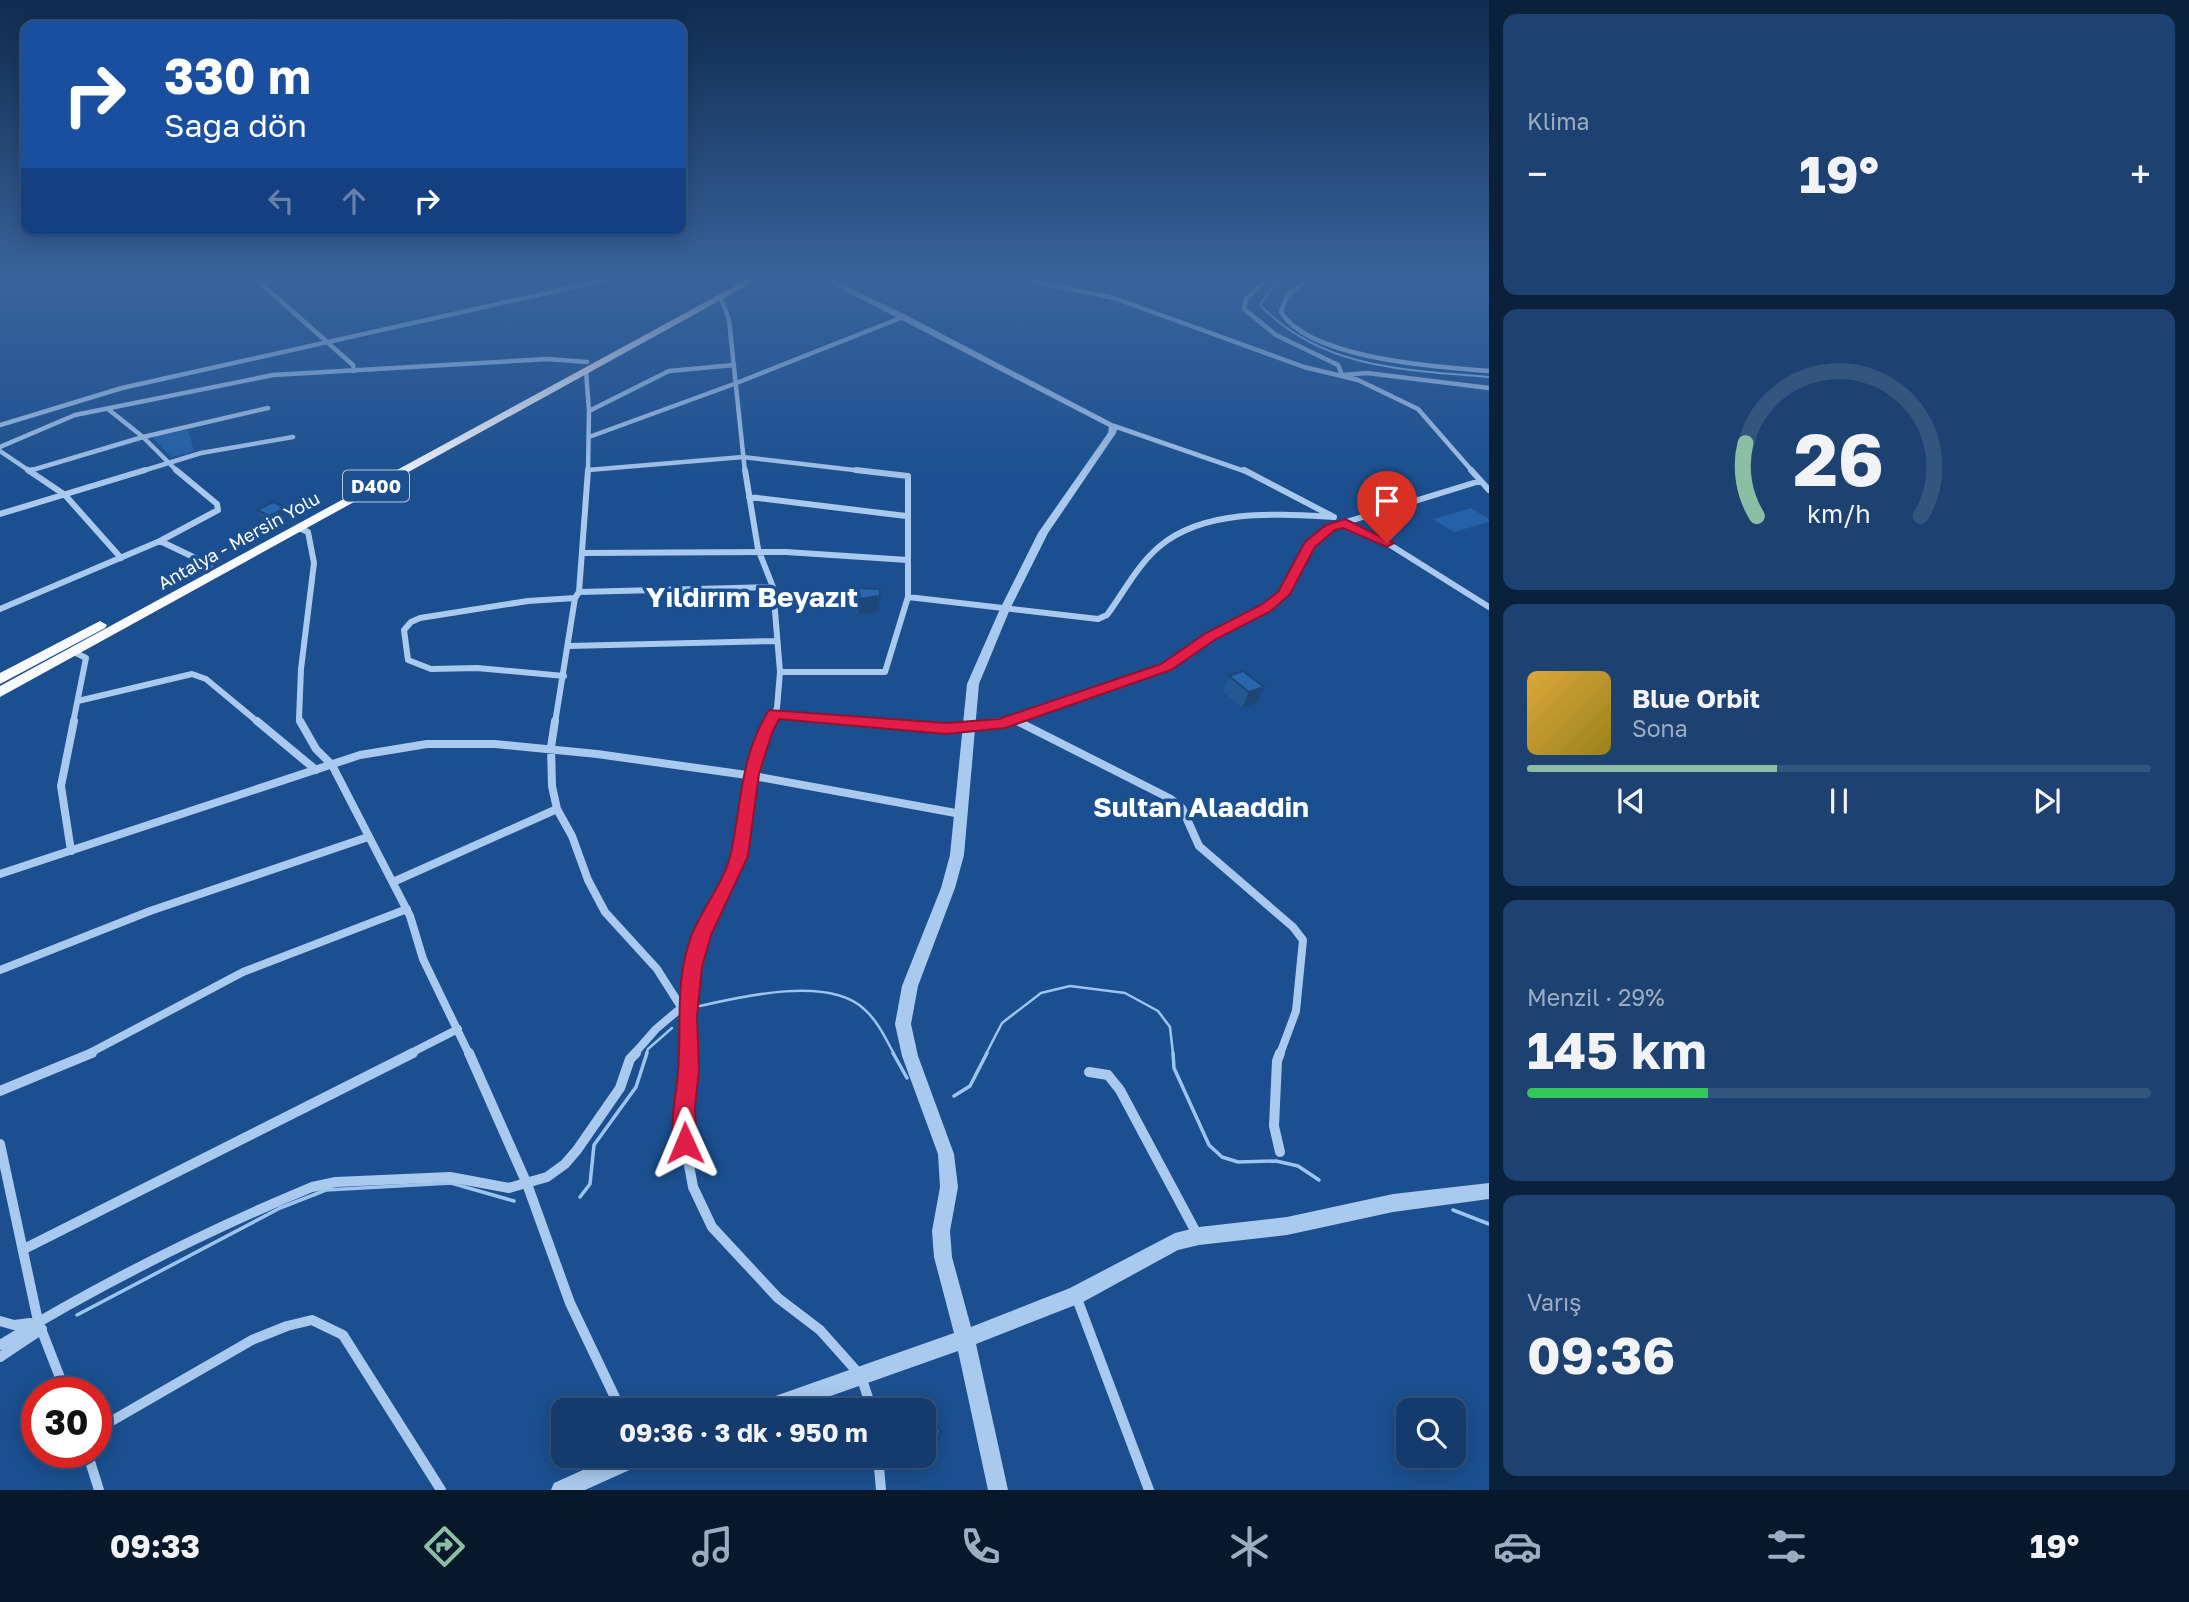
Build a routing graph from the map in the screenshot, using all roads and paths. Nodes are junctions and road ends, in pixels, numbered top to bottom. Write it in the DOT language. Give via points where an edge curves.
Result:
graph roads {
  1 [pos="297,350"];
  2 [pos="335,350"];
  3 [pos="616,350"];
  4 [pos="619,350"];
  5 [pos="732,350"];
  6 [pos="821,350"];
  7 [pos="966,350"];
  8 [pos="1256,350"];
  9 [pos="1304,350"];
  10 [pos="1343,350"];
  11 [pos="734,365"];
  12 [pos="587,366"];
  13 [pos="354,371"];
  14 [pos="1489,371"];
  15 [pos="1342,374"];
  16 [pos="734,384"];
  17 [pos="1489,388"];
  18 [pos="268,408"];
  19 [pos="108,409"];
  20 [pos="589,411"];
  21 [pos="0,425"];
  22 [pos="1114,426"];
  23 [pos="143,437"];
  24 [pos="293,437"];
  25 [pos="589,437"];
  26 [pos="0,449"];
  27 [pos="743,457"];
  28 [pos="166,462"];
  29 [pos="588,470"];
  30 [pos="29,471"];
  31 [pos="1480,481"];
  32 [pos="1489,490"];
  33 [pos="65,495"];
  34 [pos="749,497"];
  35 [pos="0,514"];
  36 [pos="906,516"];
  37 [pos="1334,517"];
  38 [pos="1345,523"];
  39 [pos="299,528"];
  40 [pos="160,541"];
  41 [pos="758,550"];
  42 [pos="582,553"];
  43 [pos="121,558"];
  44 [pos="908,560"];
  45 [pos="210,565"];
  46 [pos="773,587"];
  47 [pos="577,595"];
  48 [pos="908,597"];
  49 [pos="1489,607"];
  50 [pos="1005,609"];
  51 [pos="0,610"];
  52 [pos="777,641"];
  53 [pos="568,646"];
  54 [pos="74,652"];
  55 [pos="780,672"];
  56 [pos="564,676"];
  57 [pos="0,679"];
  58 [pos="0,692"];
  59 [pos="78,701"];
  60 [pos="775,714"];
  61 [pos="1014,720"];
  62 [pos="968,728"];
  63 [pos="551,747"];
  64 [pos="332,765"];
  65 [pos="316,770"];
  66 [pos="751,774"];
  67 [pos="557,809"];
  68 [pos="963,814"];
  69 [pos="368,837"];
  70 [pos="71,851"];
  71 [pos="0,874"];
  72 [pos="393,882"];
  73 [pos="407,909"];
  74 [pos="0,970"];
  75 [pos="684,1012"];
  76 [pos="458,1029"];
  77 [pos="1088,1072"];
  78 [pos="0,1091"];
  79 [pos="0,1144"];
  80 [pos="1280,1152"];
  81 [pos="527,1184"];
  82 [pos="1489,1191"];
  83 [pos="1199,1236"];
  84 [pos="24,1250"];
  85 [pos="1076,1295"];
  86 [pos="0,1321"];
  87 [pos="40,1325"];
  88 [pos="965,1339"];
  89 [pos="0,1345"];
  90 [pos="0,1357"];
  91 [pos="861,1376"];
  92 [pos="60,1377"];
  93 [pos="615,1398"];
  94 [pos="798,1398"];
  95 [pos="868,1398"];
  96 [pos="112,1421"];
  97 [pos="92,1468"];
  98 [pos="611,1468"];
  99 [pos="879,1468"];
  100 [pos="99,1490"];
  101 [pos="442,1490"];
  102 [pos="561,1490"];
  103 [pos="881,1490"];
  104 [pos="998,1490"];
  105 [pos="1149,1490"];
  1 -- 21 [label="street" via="122,388"];
  2 -- 13 [label="street"];
  3 -- 12 [label="highway, Antalya - Mersin Yolu / D400"];
  4 -- 12 [label="highway, Antalya - Mersin Yolu / D400"];
  5 -- 11 [label="street"];
  6 -- 16 [label="street"];
  7 -- 22 [label="street"];
  8 -- 15 [label="street" via="1304,367"];
  9 -- 15 [label="street" via="1338,366"];
  10 -- 14 [label="street" via="1381,359"];
  11 -- 16 [label="street"];
  11 -- 20 [label="street" via="669,371"];
  12 -- 13 [label="street" via="548,359"];
  12 -- 20 [label="street"];
  12 -- 39 [label="highway, Antalya - Mersin Yolu / D400"];
  12 -- 45 [label="highway, Antalya - Mersin Yolu / D400"];
  13 -- 19 [label="street" via="273,375"];
  15 -- 17 [label="street"];
  15 -- 31 [label="street" via="1418,409"];
  16 -- 25 [label="street"];
  16 -- 27 [label="street"];
  18 -- 23 [label="street"];
  19 -- 23 [label="street"];
  19 -- 26 [label="street" via="52,423"];
  20 -- 25 [label="street"];
  22 -- 37 [label="street" via="1240,468"];
  22 -- 50 [label="street" via="1054,513"];
  23 -- 28 [label="street"];
  23 -- 30 [label="street"];
  24 -- 28 [label="street"];
  25 -- 29 [label="street"];
  26 -- 30 [label="street"];
  27 -- 29 [label="street"];
  27 -- 34 [label="street"];
  27 -- 36 [label="street" via="908,476"];
  28 -- 33 [label="street"];
  28 -- 40 [label="street" via="217,504 218,510"];
  29 -- 42 [label="street"];
  30 -- 33 [label="street"];
  31 -- 32 [label="street"];
  31 -- 38 [label="street"];
  33 -- 35 [label="street"];
  33 -- 43 [label="street"];
  34 -- 36 [label="street"];
  34 -- 41 [label="street"];
  36 -- 44 [label="street"];
  37 -- 38 [label="street"];
  37 -- 50 [label="street" via="1250,517 1179,531 1158,548 1107,615 1098,620"];
  38 -- 49 [label="street" via="1387,543"];
  38 -- 61 [label="street" via="1330,527 1310,545 1284,594 1266,608 1211,636 1166,667"];
  39 -- 54 [label="highway, Antalya - Mersin Yolu / D400"];
  39 -- 64 [label="street" via="307,532 314,563 299,719 316,749"];
  40 -- 43 [label="street"];
  40 -- 45 [label="street"];
  41 -- 42 [label="street"];
  41 -- 44 [label="street"];
  41 -- 46 [label="street"];
  42 -- 47 [label="street"];
  43 -- 51 [label="street"];
  44 -- 48 [label="street"];
  45 -- 57 [label="highway, Antalya - Mersin Yolu / D400"];
  46 -- 47 [label="street"];
  46 -- 52 [label="street"];
  47 -- 53 [label="street"];
  47 -- 56 [label="street" via="420,618 404,630 408,660 425,669 477,668"];
  48 -- 50 [label="street"];
  48 -- 55 [label="street" via="885,672"];
  50 -- 62 [label="street" via="973,684"];
  52 -- 53 [label="street"];
  52 -- 55 [label="street"];
  53 -- 56 [label="street"];
  54 -- 58 [label="highway, Antalya - Mersin Yolu / D400"];
  54 -- 59 [label="street" via="86,659"];
  55 -- 60 [label="street"];
  56 -- 63 [label="street"];
  59 -- 65 [label="street" via="192,674 206,679"];
  59 -- 70 [label="street" via="61,786"];
  60 -- 62 [label="street"];
  60 -- 66 [label="street"];
  61 -- 62 [label="street"];
  61 -- 80 [label="street" via="1182,807 1199,846 1303,940 1296,1011 1277,1062 1275,1126"];
  62 -- 68 [label="street"];
  63 -- 64 [label="street" via="480,744 382,749"];
  63 -- 66 [label="street"];
  63 -- 67 [label="street"];
  64 -- 65 [label="street"];
  64 -- 69 [label="street"];
  65 -- 70 [label="street"];
  66 -- 68 [label="street"];
  66 -- 75 [label="street" via="740,856 702,935"];
  67 -- 72 [label="street"];
  67 -- 75 [label="street" via="605,912 656,969"];
  68 -- 88 [label="street" via="948,888 910,986 903,1024 946,1154 949,1187 940,1231"];
  69 -- 72 [label="street"];
  69 -- 74 [label="street" via="150,911"];
  70 -- 71 [label="street"];
  72 -- 73 [label="street"];
  73 -- 76 [label="street" via="422,959"];
  73 -- 78 [label="street" via="243,972 106,1047"];
  75 -- 81 [label="street" via="656,1029 630,1059 620,1088 571,1158 547,1177"];
  75 -- 91 [label="street" via="689,1070 685,1143 693,1187 712,1227 778,1298 820,1330"];
  76 -- 81 [label="street"];
  76 -- 84 [label="street"];
  77 -- 83 [label="street" via="1108,1075 1120,1090"];
  79 -- 84 [label="street"];
  81 -- 87 [label="street" via="502,1188 450,1177 312,1187 164,1255"];
  81 -- 93 [label="street" via="570,1303"];
  82 -- 83 [label="street" via="1393,1203 1287,1226"];
  83 -- 85 [label="street" via="1175,1242"];
  84 -- 87 [label="street"];
  85 -- 88 [label="street"];
  85 -- 105 [label="street"];
  86 -- 87 [label="street"];
  87 -- 89 [label="street"];
  87 -- 90 [label="street"];
  87 -- 92 [label="street"];
  88 -- 91 [label="street"];
  88 -- 104 [label="street"];
  91 -- 94 [label="street"];
  91 -- 95 [label="street"];
  96 -- 101 [label="street" via="252,1340 312,1320 343,1335"];
  97 -- 100 [label="street"];
  98 -- 102 [label="street"];
  99 -- 103 [label="street"];
}
